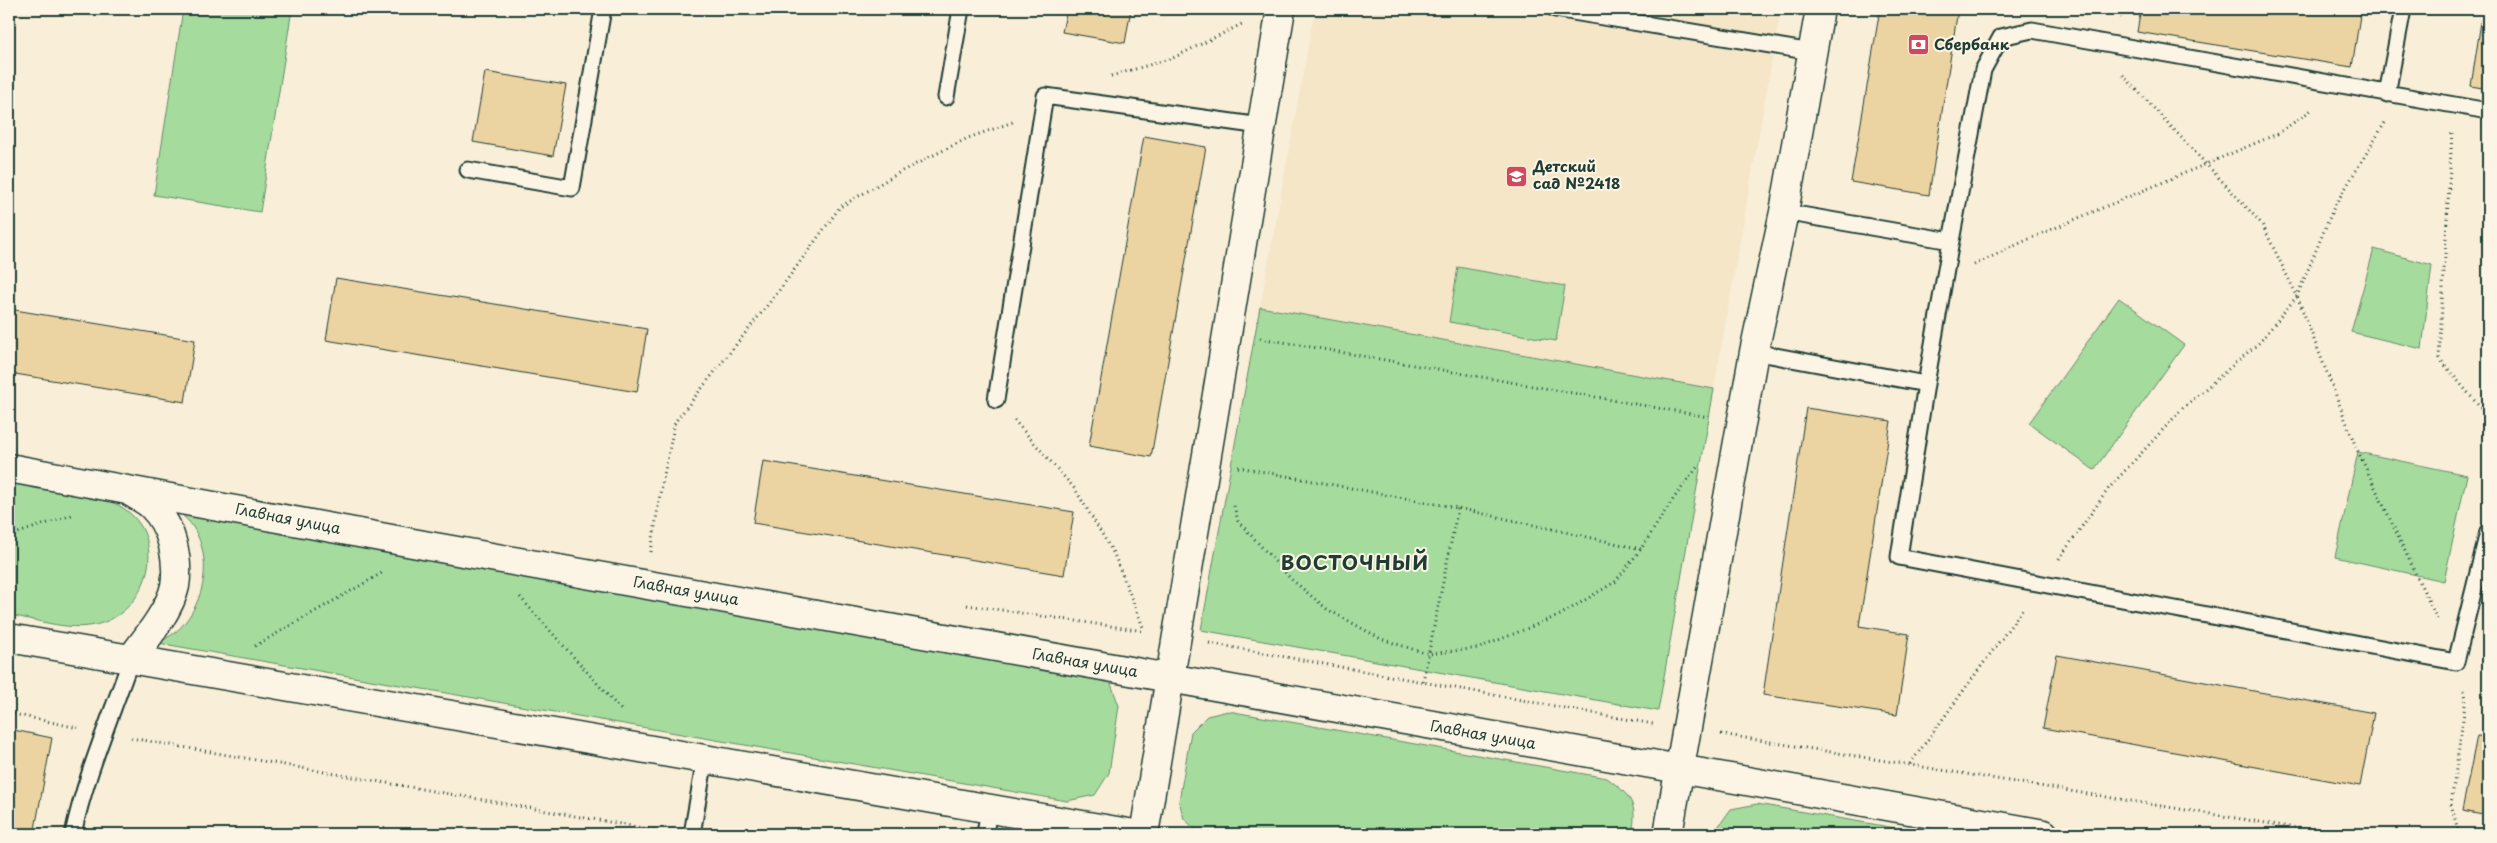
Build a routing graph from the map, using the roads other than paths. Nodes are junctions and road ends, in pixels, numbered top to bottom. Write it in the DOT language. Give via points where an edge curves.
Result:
graph roads {
  1 [pos="603,9"];
  2 [pos="961,9"];
  3 [pos="1281,9"];
  4 [pos="1555,9"];
  5 [pos="1820,9"];
  6 [pos="2403,9"];
  7 [pos="1812,52"];
  8 [pos="2394,95"];
  9 [pos="946,97"];
  10 [pos="2488,111"];
  11 [pos="1261,126"];
  12 [pos="468,170"];
  13 [pos="1784,212"];
  14 [pos="1952,241"];
  15 [pos="1754,352"];
  16 [pos="1926,384"];
  17 [pos="996,400"];
  18 [pos="9,468"];
  19 [pos="126,489"];
  20 [pos="2488,532"];
  21 [pos="9,638"];
  22 [pos="131,659"];
  23 [pos="1170,678"];
  24 [pos="705,759"];
  25 [pos="1680,771"];
  26 [pos="987,822"];
  27 [pos="72,834"];
  28 [pos="692,834"];
  29 [pos="1134,834"];
  30 [pos="1144,834"];
  31 [pos="1668,834"];
  32 [pos="2044,834"];
  1 -- 12 [label="lane" via="572,188"];
  2 -- 9 [label="lane"];
  3 -- 11 [label="street"];
  4 -- 7 [label="lane"];
  5 -- 7 [label="street"];
  6 -- 8 [label="lane"];
  7 -- 13 [label="street"];
  8 -- 10 [label="lane"];
  8 -- 14 [label="lane" via="2032,30 2001,37 1983,70"];
  11 -- 17 [label="lane" via="1045,96"];
  11 -- 23 [label="street"];
  13 -- 14 [label="lane"];
  13 -- 15 [label="street"];
  14 -- 16 [label="lane"];
  15 -- 16 [label="lane"];
  15 -- 25 [label="street"];
  16 -- 20 [label="lane" via="1899,556 2456,662"];
  18 -- 19 [label="street, Главная улица"];
  19 -- 22 [label="street, Главная улица" via="152,506 168,530 176,558 175,587 160,619"];
  19 -- 23 [label="street, Главная улица"];
  21 -- 22 [label="street"];
  22 -- 24 [label="street"];
  22 -- 27 [label="lane" via="106,734 82,791"];
  23 -- 25 [label="street, Главная улица"];
  23 -- 30 [label="street"];
  24 -- 26 [label="street"];
  24 -- 28 [label="lane"];
  25 -- 31 [label="street"];
  25 -- 32 [label="street, Главная улица"];
  26 -- 29 [label="street"];
}
